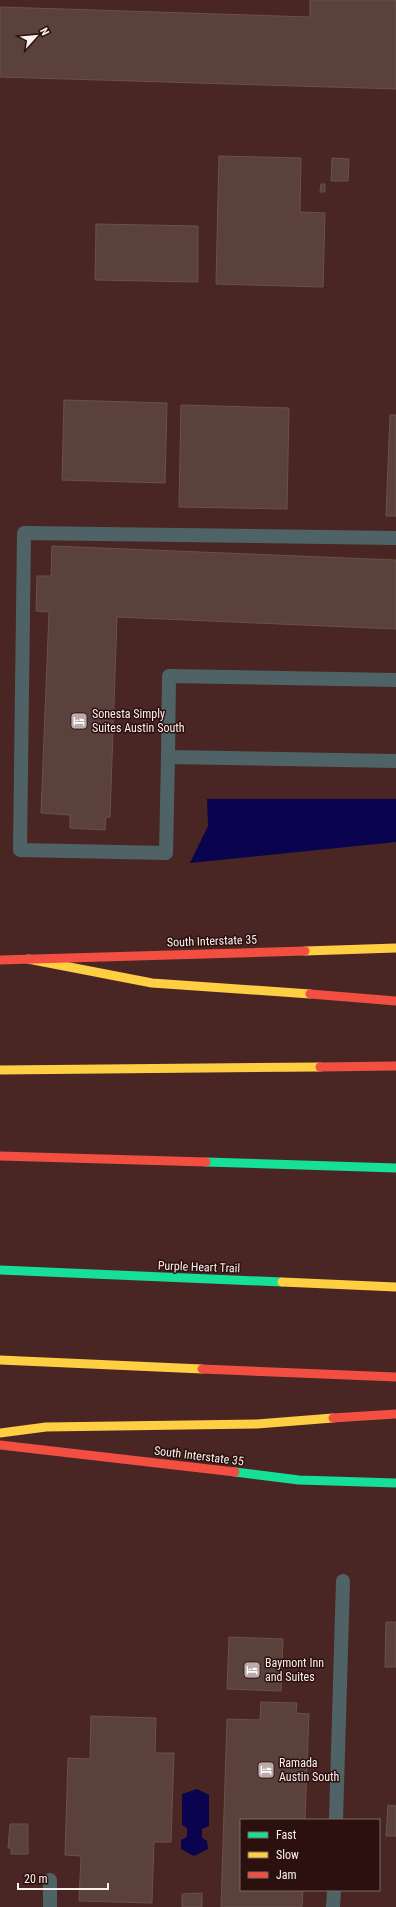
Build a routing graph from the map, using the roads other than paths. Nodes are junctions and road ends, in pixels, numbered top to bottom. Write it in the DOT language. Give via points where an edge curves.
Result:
graph roads {
  1 [pos="396,538"];
  2 [pos="396,680"];
  3 [pos="168,757"];
  4 [pos="396,761"];
  5 [pos="396,948"];
  6 [pos="28,958"];
  7 [pos="0,960"];
  8 [pos="396,1001"];
  9 [pos="396,1066"];
  10 [pos="0,1070"];
  11 [pos="0,1156"];
  12 [pos="396,1168"];
  13 [pos="0,1270"];
  14 [pos="396,1287"];
  15 [pos="0,1360"];
  16 [pos="396,1377"];
  17 [pos="396,1414"];
  18 [pos="0,1433"];
  19 [pos="0,1445"];
  20 [pos="396,1483"];
  21 [pos="343,1581"];
  22 [pos="336,1819"];
  23 [pos="50,1880"];
  24 [pos="334,1891"];
  25 [pos="50,1907"];
  26 [pos="333,1907"];
  1 -- 3 [label="lane" via="24,533 20,850 166,853"];
  2 -- 3 [label="lane" via="169,676"];
  3 -- 4 [label="lane"];
  5 -- 6 [label="main road, South Interstate 35"];
  6 -- 7 [label="main road"];
  6 -- 8 [label="main road" via="152,983"];
  9 -- 10 [label="main road"];
  11 -- 12 [label="main road"];
  13 -- 14 [label="main road, Purple Heart Trail"];
  15 -- 16 [label="main road"];
  17 -- 18 [label="main road" via="257,1424 46,1427"];
  19 -- 20 [label="main road, South Interstate 35" via="299,1480"];
  21 -- 22 [label="lane"];
  23 -- 25 [label="lane"];
  24 -- 26 [label="lane"];
}
